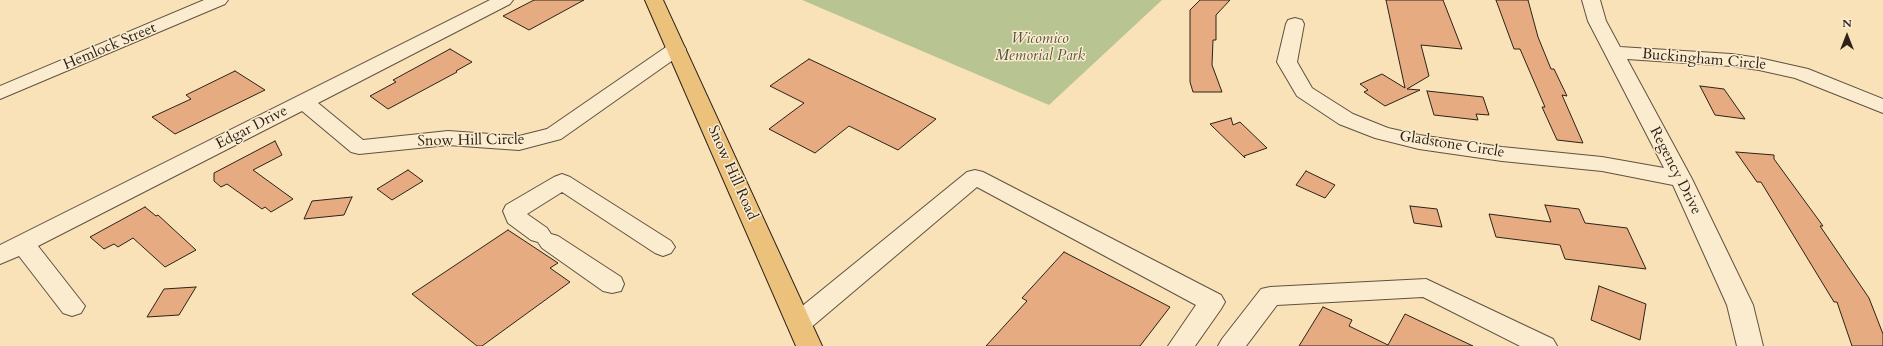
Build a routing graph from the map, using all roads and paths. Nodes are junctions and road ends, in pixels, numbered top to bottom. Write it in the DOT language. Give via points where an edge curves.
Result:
graph roads {
  1 [pos="219,0"];
  2 [pos="504,0"];
  3 [pos="654,0"];
  4 [pos="1591,0"];
  5 [pos="1295,24"];
  6 [pos="676,50"];
  7 [pos="1614,52"];
  8 [pos="0,93"];
  9 [pos="304,102"];
  10 [pos="1883,107"];
  11 [pos="1681,179"];
  12 [pos="23,244"];
  13 [pos="663,247"];
  14 [pos="0,255"];
  15 [pos="612,284"];
  16 [pos="72,306"];
  17 [pos="799,323"];
  18 [pos="809,346"];
  19 [pos="1181,346"];
  20 [pos="1231,346"];
  21 [pos="1544,346"];
  22 [pos="1750,346"];
  1 -- 8 [label="street, Hemlock Street"];
  2 -- 9 [label="street, Edgar Drive"];
  3 -- 6 [label="main road, Snow Hill Road"];
  4 -- 7 [label="street, Regency Drive" via="1597,21"];
  5 -- 11 [label="street, Gladstone Circle" via="1287,62 1304,92 1346,119 1382,133 1419,142 1502,154 1602,164"];
  6 -- 9 [label="street, Snow Hill Circle" via="554,134 519,143 448,138 359,147"];
  6 -- 17 [label="main road, Snow Hill Road"];
  7 -- 10 [label="street, Buckingham Circle" via="1759,64 1801,73"];
  7 -- 11 [label="street, Regency Drive"];
  9 -- 12 [label="street, Edgar Drive"];
  11 -- 22 [label="street, Regency Drive" via="1740,305"];
  12 -- 14 [label="street, Edgar Drive"];
  12 -- 16 [label="street"];
  13 -- 15 [label="street" via="562,182 514,211 516,217"];
  17 -- 18 [label="main road, Snow Hill Road"];
  17 -- 19 [label="street" via="976,177 1212,302"];
  20 -- 21 [label="street" via="1270,296 1426,288"];
}
